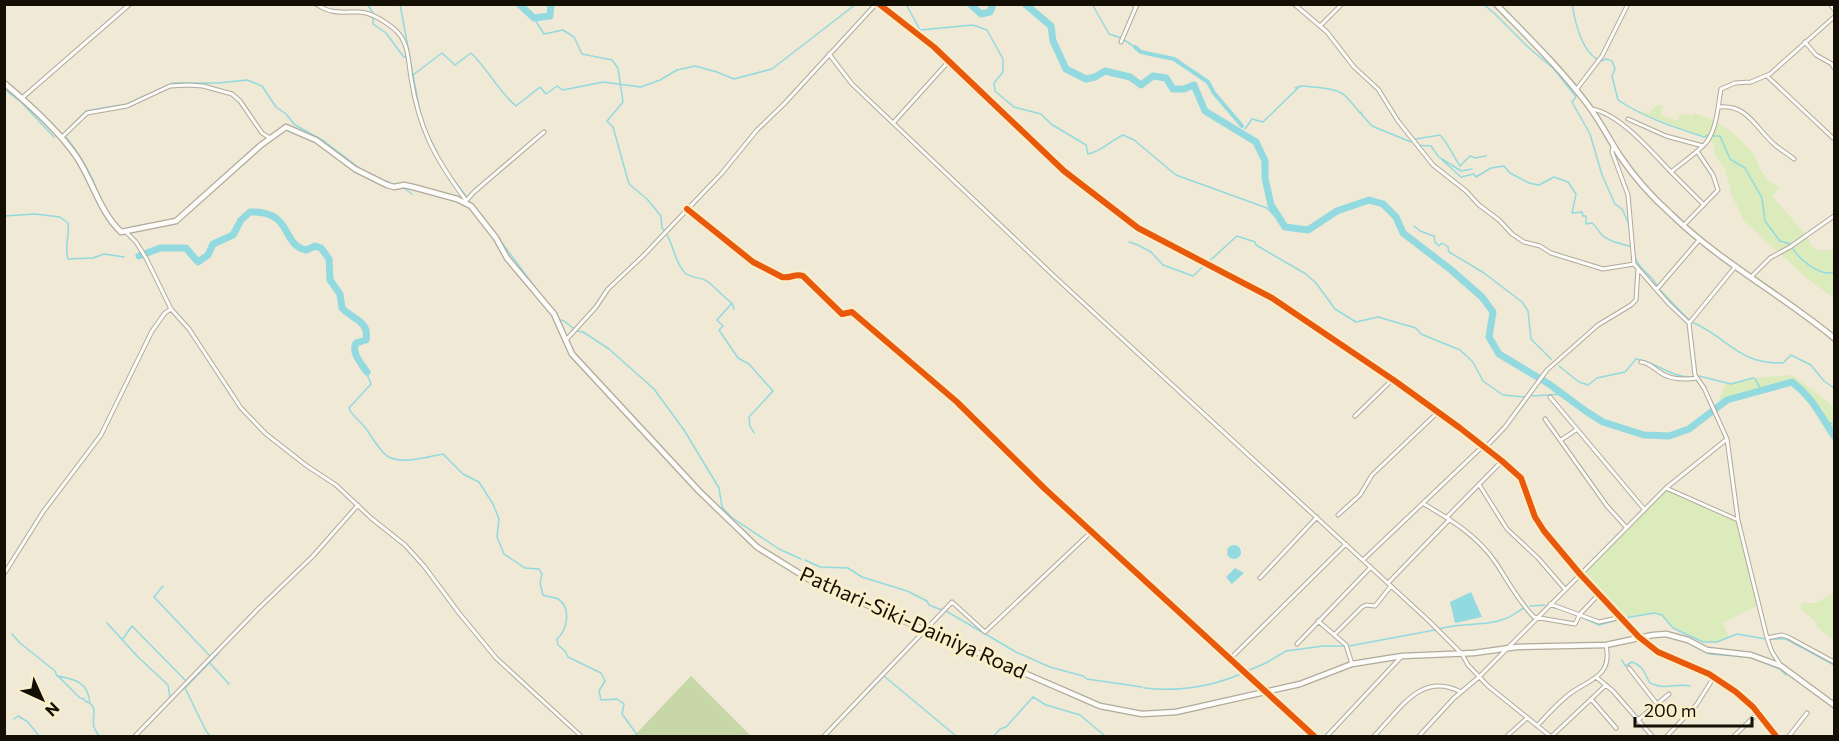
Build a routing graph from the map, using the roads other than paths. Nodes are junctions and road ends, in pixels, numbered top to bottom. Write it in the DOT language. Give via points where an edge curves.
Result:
graph roads {
  1 [pos="130,4"];
  2 [pos="316,4"];
  3 [pos="878,4"];
  4 [pos="1294,4"];
  5 [pos="1342,4"];
  6 [pos="1496,4"];
  7 [pos="1628,4"];
  8 [pos="1830,4"];
  9 [pos="1135,5"];
  10 [pos="1834,9"];
  11 [pos="1834,17"];
  12 [pos="1320,26"];
  13 [pos="1121,42"];
  14 [pos="1805,42"];
  15 [pos="829,54"];
  16 [pos="949,61"];
  17 [pos="1834,68"];
  18 [pos="1767,76"];
  19 [pos="4,83"];
  20 [pos="1576,90"];
  21 [pos="22,98"];
  22 [pos="1719,107"];
  23 [pos="1591,109"];
  24 [pos="1628,119"];
  25 [pos="894,123"];
  26 [pos="544,132"];
  27 [pos="61,138"];
  28 [pos="270,138"];
  29 [pos="1834,139"];
  30 [pos="1613,145"];
  31 [pos="1703,146"];
  32 [pos="1697,151"];
  33 [pos="1794,159"];
  34 [pos="1671,172"];
  35 [pos="465,202"];
  36 [pos="1704,205"];
  37 [pos="687,209"];
  38 [pos="1834,216"];
  39 [pos="1684,226"];
  40 [pos="124,231"];
  41 [pos="1700,239"];
  42 [pos="1634,264"];
  43 [pos="1736,266"];
  44 [pos="1638,269"];
  45 [pos="1751,277"];
  46 [pos="1657,289"];
  47 [pos="171,309"];
  48 [pos="1689,322"];
  49 [pos="1834,338"];
  50 [pos="566,340"];
  51 [pos="1641,362"];
  52 [pos="1697,378"];
  53 [pos="1393,380"];
  54 [pos="1550,397"];
  55 [pos="1438,412"];
  56 [pos="1355,416"];
  57 [pos="1545,419"];
  58 [pos="1576,430"];
  59 [pos="1727,439"];
  60 [pos="1561,440"];
  61 [pos="1484,447"];
  62 [pos="1502,462"];
  63 [pos="1480,486"];
  64 [pos="1666,488"];
  65 [pos="1424,504"];
  66 [pos="358,505"];
  67 [pos="1644,509"];
  68 [pos="1338,515"];
  69 [pos="1317,517"];
  70 [pos="1449,518"];
  71 [pos="1738,520"];
  72 [pos="1626,527"];
  73 [pos="1091,532"];
  74 [pos="1346,544"];
  75 [pos="1363,560"];
  76 [pos="1371,567"];
  77 [pos="4,574"];
  78 [pos="1580,574"];
  79 [pos="1260,578"];
  80 [pos="1389,585"];
  81 [pos="1565,588"];
  82 [pos="1600,593"];
  83 [pos="1550,604"];
  84 [pos="1580,614"];
  85 [pos="1622,616"];
  86 [pos="1537,618"];
  87 [pos="1318,621"];
  88 [pos="927,630"];
  89 [pos="1334,635"];
  90 [pos="1639,637"];
  91 [pos="1767,638"];
  92 [pos="1297,644"];
  93 [pos="1606,645"];
  94 [pos="1506,649"];
  95 [pos="1462,654"];
  96 [pos="1402,656"];
  97 [pos="1230,659"];
  98 [pos="1834,662"];
  99 [pos="1352,664"];
  100 [pos="1781,666"];
  101 [pos="1629,668"];
  102 [pos="1479,676"];
  103 [pos="1596,677"];
  104 [pos="1714,677"];
  105 [pos="1606,685"];
  106 [pos="1461,692"];
  107 [pos="1266,693"];
  108 [pos="1669,694"];
  109 [pos="1591,699"];
  110 [pos="1657,704"];
  111 [pos="1834,705"];
  112 [pos="1758,713"];
  113 [pos="1807,713"];
  114 [pos="1527,718"];
  115 [pos="1638,720"];
  116 [pos="1536,726"];
  117 [pos="1616,728"];
  118 [pos="1379,731"];
  119 [pos="135,736"];
  120 [pos="581,736"];
  121 [pos="824,736"];
  122 [pos="1314,736"];
  123 [pos="1327,736"];
  124 [pos="1374,736"];
  125 [pos="1385,736"];
  126 [pos="1419,736"];
  127 [pos="1507,736"];
  128 [pos="1551,736"];
  129 [pos="1652,736"];
  130 [pos="1667,736"];
  131 [pos="1734,736"];
  132 [pos="1776,736"];
  133 [pos="1789,736"];
  1 -- 21 [label="street"];
  2 -- 35 [label="street" via="339,13 366,13 403,37 424,133"];
  3 -- 15 [label="street"];
  3 -- 16 [label="street"];
  4 -- 12 [label="street"];
  5 -- 12 [label="street"];
  6 -- 20 [label="main road"];
  7 -- 20 [label="street" via="1602,56"];
  8 -- 10 [label="street"];
  9 -- 13 [label="street"];
  11 -- 14 [label="street"];
  12 -- 42 [label="street" via="1378,89 1433,165 1512,234 1551,254 1603,269"];
  14 -- 17 [label="street"];
  14 -- 18 [label="street"];
  15 -- 25 [label="street" via="852,84"];
  15 -- 37 [label="street"];
  16 -- 25 [label="street"];
  16 -- 53 [label="street" via="1064,171 1138,228 1272,298"];
  18 -- 22 [label="street" via="1721,88"];
  18 -- 29 [label="street"];
  19 -- 21 [label="main road"];
  20 -- 23 [label="main road"];
  21 -- 27 [label="main road"];
  22 -- 31 [label="street"];
  22 -- 33 [label="street" via="1743,111"];
  23 -- 30 [label="main road"];
  23 -- 34 [label="street" via="1622,125"];
  24 -- 31 [label="street"];
  25 -- 69 [label="street"];
  26 -- 35 [label="street"];
  27 -- 28 [label="street" via="87,113 127,106 170,86 188,85 232,94"];
  27 -- 40 [label="main road" via="87,175 95,196 114,224"];
  28 -- 35 [label="main road" via="282,128 291,128 387,185 405,185"];
  28 -- 40 [label="main road" via="176,221"];
  30 -- 39 [label="main road" via="1642,184"];
  30 -- 42 [label="street" via="1628,195"];
  31 -- 32 [label="street"];
  32 -- 34 [label="street"];
  32 -- 36 [label="street" via="1718,188"];
  34 -- 36 [label="street"];
  35 -- 50 [label="main road, Pathari-Siki-Dainiya Road" via="554,314"];
  36 -- 39 [label="street"];
  37 -- 50 [label="street" via="608,289"];
  37 -- 73 [label="street" via="753,262 782,277 803,276 842,314 852,312 862,319 957,402"];
  38 -- 45 [label="street" via="1770,258"];
  39 -- 41 [label="main road"];
  40 -- 47 [label="street" via="147,258"];
  41 -- 43 [label="main road"];
  41 -- 46 [label="street"];
  42 -- 44 [label="street"];
  43 -- 45 [label="main road"];
  43 -- 48 [label="street"];
  44 -- 46 [label="street"];
  44 -- 61 [label="street" via="1636,300 1598,325 1547,370 1505,427"];
  45 -- 49 [label="main road"];
  46 -- 48 [label="street"];
  47 -- 66 [label="street" via="252,420"];
  47 -- 77 [label="street" via="152,331 101,435 43,512"];
  48 -- 52 [label="street"];
  50 -- 88 [label="main road, Pathari-Siki-Dainiya Road" via="572,354 593,379 757,547 810,580"];
  51 -- 52 [label="street" via="1681,380"];
  52 -- 59 [label="street"];
  53 -- 55 [label="street"];
  53 -- 56 [label="street"];
  54 -- 58 [label="street"];
  55 -- 61 [label="street"];
  55 -- 68 [label="street"];
  57 -- 60 [label="street"];
  58 -- 60 [label="street"];
  58 -- 67 [label="street"];
  59 -- 64 [label="street"];
  59 -- 71 [label="street"];
  60 -- 72 [label="street"];
  61 -- 62 [label="street"];
  61 -- 65 [label="street"];
  62 -- 63 [label="street"];
  62 -- 78 [label="street" via="1521,478 1538,523"];
  63 -- 70 [label="street"];
  63 -- 81 [label="street" via="1507,530"];
  64 -- 67 [label="street"];
  64 -- 71 [label="street"];
  65 -- 70 [label="street"];
  65 -- 75 [label="street"];
  66 -- 119 [label="street" via="313,556"];
  66 -- 120 [label="street" via="424,566 496,658"];
  67 -- 72 [label="street"];
  69 -- 74 [label="street"];
  69 -- 79 [label="street"];
  70 -- 80 [label="street"];
  70 -- 86 [label="street" via="1494,560"];
  71 -- 91 [label="street"];
  72 -- 78 [label="street"];
  73 -- 88 [label="street" via="986,632 952,602"];
  73 -- 97 [label="street"];
  74 -- 75 [label="street"];
  74 -- 97 [label="street"];
  75 -- 76 [label="street"];
  76 -- 80 [label="street"];
  76 -- 87 [label="street"];
  78 -- 81 [label="street"];
  78 -- 82 [label="street"];
  80 -- 89 [label="street" via="1375,606 1362,607"];
  80 -- 95 [label="street"];
  81 -- 83 [label="street"];
  82 -- 84 [label="street"];
  82 -- 85 [label="street"];
  83 -- 84 [label="street"];
  83 -- 86 [label="street"];
  84 -- 85 [label="street" via="1599,622"];
  84 -- 86 [label="street" via="1575,624"];
  85 -- 90 [label="street"];
  86 -- 94 [label="street"];
  87 -- 89 [label="street"];
  87 -- 92 [label="street"];
  88 -- 107 [label="main road, Pathari-Siki-Dainiya Road" via="1100,706 1120,711 1172,712"];
  88 -- 121 [label="street"];
  89 -- 99 [label="street" via="1346,645"];
  90 -- 93 [label="main road, Pathari-Siki-Dainiya Road"];
  90 -- 100 [label="main road, Pathari-Siki-Dainiya Road" via="1675,635 1707,650 1751,655"];
  90 -- 104 [label="street" via="1658,652"];
  91 -- 98 [label="street" via="1788,637"];
  91 -- 100 [label="street"];
  93 -- 94 [label="main road, Pathari-Siki-Dainiya Road"];
  93 -- 103 [label="street" via="1608,663"];
  94 -- 95 [label="main road, Pathari-Siki-Dainiya Road"];
  94 -- 102 [label="street"];
  95 -- 96 [label="main road, Pathari-Siki-Dainiya Road"];
  95 -- 102 [label="street"];
  96 -- 99 [label="main road, Pathari-Siki-Dainiya Road"];
  96 -- 123 [label="street"];
  97 -- 107 [label="street"];
  99 -- 107 [label="main road, Pathari-Siki-Dainiya Road"];
  100 -- 111 [label="main road, Pathari-Siki-Dainiya Road"];
  101 -- 110 [label="street"];
  102 -- 106 [label="street"];
  102 -- 114 [label="street"];
  103 -- 105 [label="street"];
  103 -- 116 [label="street" via="1568,695"];
  104 -- 112 [label="street"];
  104 -- 130 [label="street" via="1697,704"];
  105 -- 109 [label="street"];
  105 -- 115 [label="street"];
  106 -- 118 [label="street" via="1440,685 1421,688"];
  106 -- 126 [label="street"];
  107 -- 122 [label="street"];
  108 -- 110 [label="street"];
  109 -- 117 [label="street"];
  109 -- 128 [label="street"];
  110 -- 115 [label="street"];
  112 -- 131 [label="street"];
  112 -- 132 [label="street"];
  113 -- 133 [label="street"];
  114 -- 116 [label="street"];
  114 -- 127 [label="street"];
  115 -- 129 [label="street"];
  116 -- 128 [label="street"];
  118 -- 124 [label="street"];
  118 -- 125 [label="street"];
}
